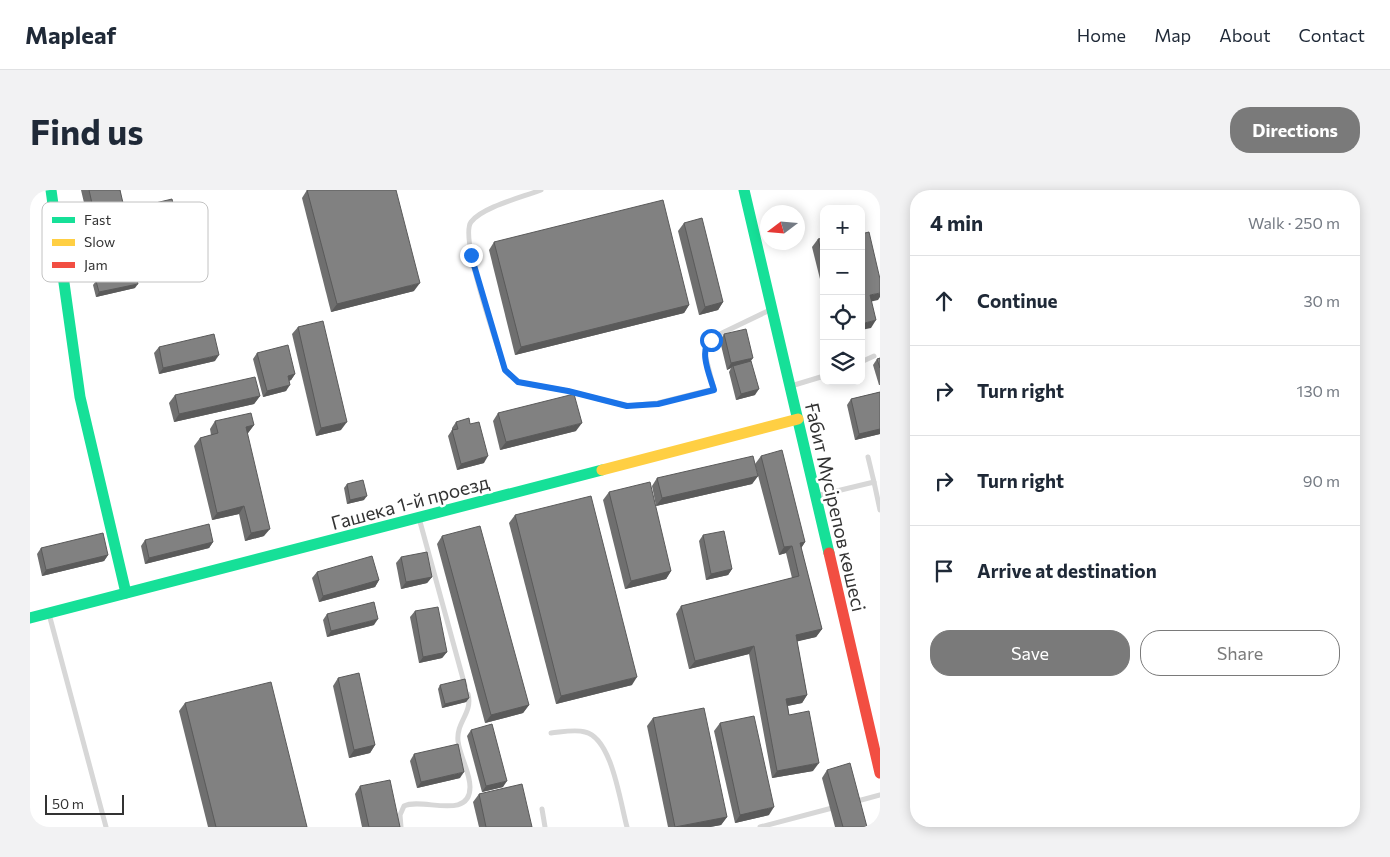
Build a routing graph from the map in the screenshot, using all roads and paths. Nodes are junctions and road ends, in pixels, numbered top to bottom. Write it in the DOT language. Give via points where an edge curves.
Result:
graph roads {
  1 [pos="541,190"];
  2 [pos="744,190"];
  3 [pos="64,282"];
  4 [pos="772,309"];
  5 [pos="874,356"];
  6 [pos="865,360"];
  7 [pos="820,377"];
  8 [pos="790,386"];
  9 [pos="798,419"];
  10 [pos="868,457"];
  11 [pos="874,482"];
  12 [pos="816,496"];
  13 [pos="880,510"];
  14 [pos="419,518"];
  15 [pos="126,593"];
  16 [pos="49,613"];
  17 [pos="30,618"];
  18 [pos="550,733"];
  19 [pos="878,752"];
  20 [pos="880,773"];
  21 [pos="880,795"];
  22 [pos="542,809"];
  23 [pos="106,827"];
  24 [pos="401,827"];
  25 [pos="545,827"];
  26 [pos="627,827"];
  27 [pos="760,827"];
  1 -- 4 [label="lane" via="485,211 468,228 471,255 505,370 518,382 627,406 658,404 714,390 705,354 707,343"];
  2 -- 4 [label="main road, Ғабит Мүсірепов көшесі"];
  3 -- 15 [label="main road" via="80,397"];
  4 -- 8 [label="main road, Ғабит Мүсірепов көшесі"];
  5 -- 6 [label="lane"];
  7 -- 8 [label="lane"];
  8 -- 9 [label="main road, Ғабит Мүсірепов көшесі"];
  9 -- 12 [label="main road, Ғабит Мүсірепов көшесі"];
  9 -- 14 [label="main road, Гашека 1-й проезд"];
  10 -- 11 [label="lane"];
  11 -- 12 [label="lane"];
  11 -- 13 [label="lane"];
  12 -- 19 [label="main road, Ғабит Мүсірепов көшесі"];
  14 -- 15 [label="main road, Гашека 1-й проезд"];
  14 -- 24 [label="lane" via="469,700 469,711 460,723 458,735 470,787 460,805 412,803 404,806 400,815"];
  15 -- 16 [label="main road, Гашека 1-й проезд"];
  16 -- 17 [label="main road, Гашека 1-й проезд"];
  16 -- 23 [label="lane"];
  18 -- 26 [label="lane" via="578,731 598,738 606,750"];
  19 -- 20 [label="main road, Ғабит Мүсірепов көшесі"];
  21 -- 27 [label="lane"];
  22 -- 25 [label="lane"];
}
